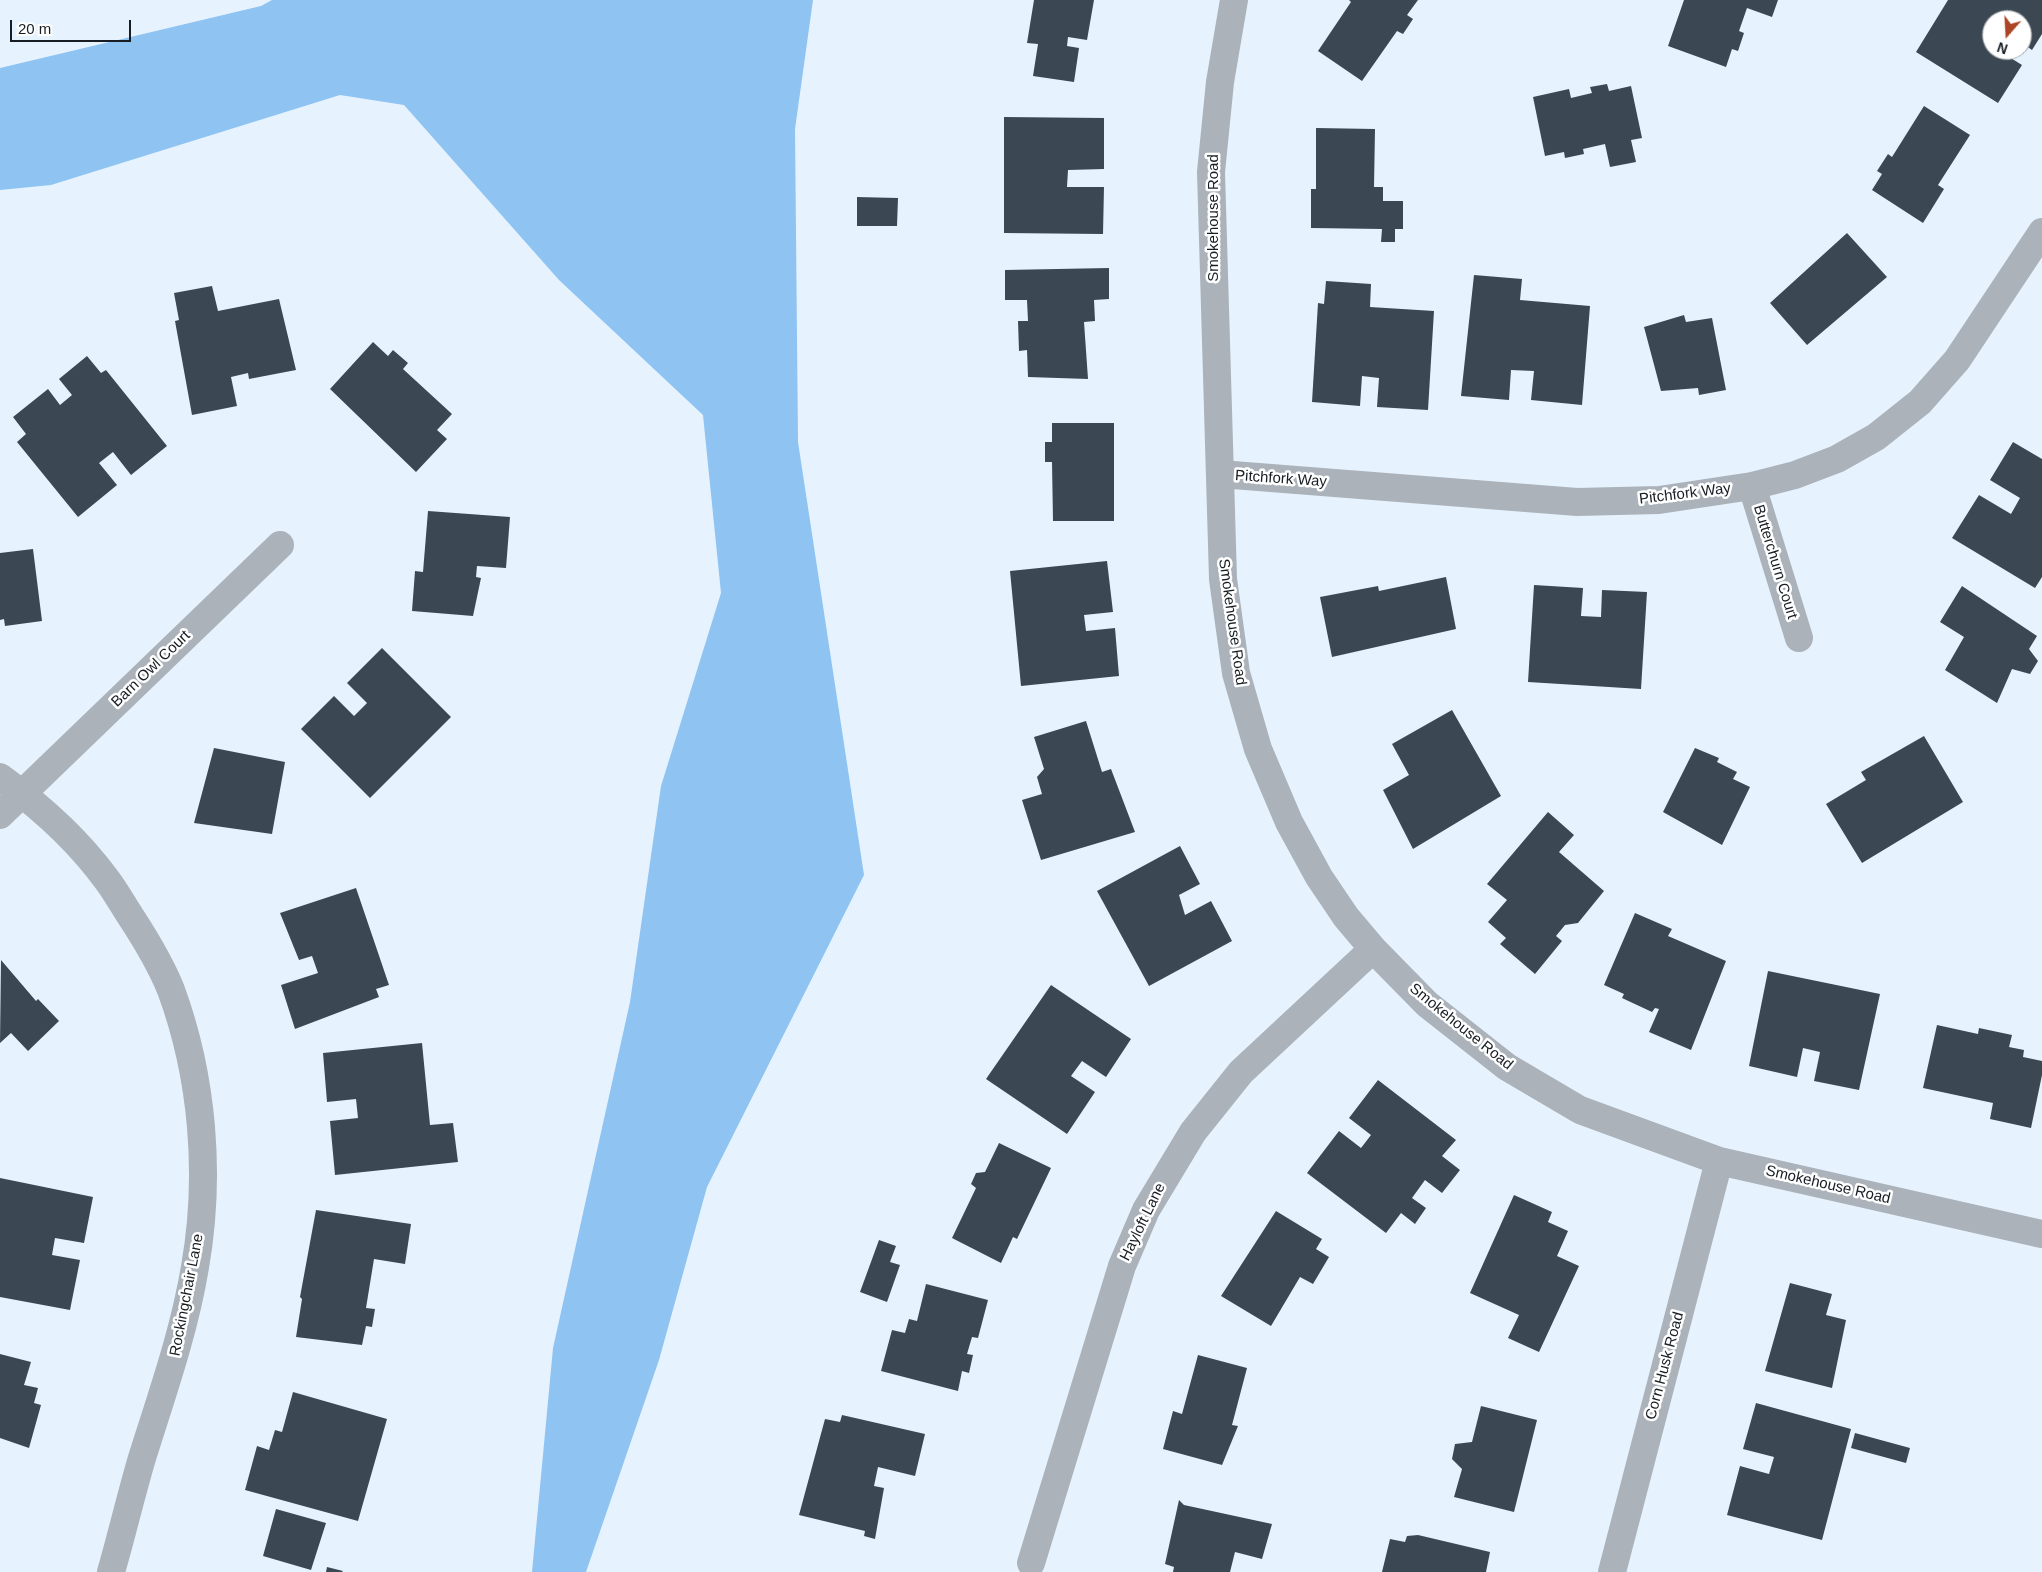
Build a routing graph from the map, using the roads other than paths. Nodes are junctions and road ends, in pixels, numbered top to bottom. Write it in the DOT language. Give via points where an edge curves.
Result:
graph roads {
  1 [pos="1234,0"];
  2 [pos="2042,232"];
  3 [pos="1220,474"];
  4 [pos="1752,486"];
  5 [pos="280,545"];
  6 [pos="1799,638"];
  7 [pos="0,777"];
  8 [pos="22,793"];
  9 [pos="0,815"];
  10 [pos="1373,949"];
  11 [pos="1719,1160"];
  12 [pos="2042,1234"];
  13 [pos="1031,1563"];
  14 [pos="111,1572"];
  15 [pos="1612,1572"];
  1 -- 3 [label="street, Smokehouse Road" via="1220,82 1211,172"];
  2 -- 4 [label="street, Pitchfork Way" via="1957,360 1920,402 1876,437 1836,459 1795,475"];
  3 -- 4 [label="street, Pitchfork Way" via="1577,502 1659,500"];
  3 -- 10 [label="street, Smokehouse Road" via="1223,579 1236,673 1258,749 1289,822 1319,877"];
  4 -- 6 [label="street, Butterchurn Court"];
  5 -- 8 [label="street, Barn Owl Court"];
  7 -- 8 [label="street, Rockingchair Lane"];
  8 -- 9 [label="street, Barn Owl Court"];
  8 -- 14 [label="street, Rockingchair Lane" via="60,826 107,879 146,939 170,989 191,1060 203,1148 202,1208 195,1267 175,1358 142,1459"];
  10 -- 11 [label="street, Smokehouse Road" via="1427,1004 1507,1067 1580,1110"];
  10 -- 13 [label="street, Hayloft Lane" via="1241,1072 1193,1132 1146,1210 1122,1266"];
  11 -- 12 [label="street, Smokehouse Road"];
  11 -- 15 [label="street, Corn Husk Road"];
}
